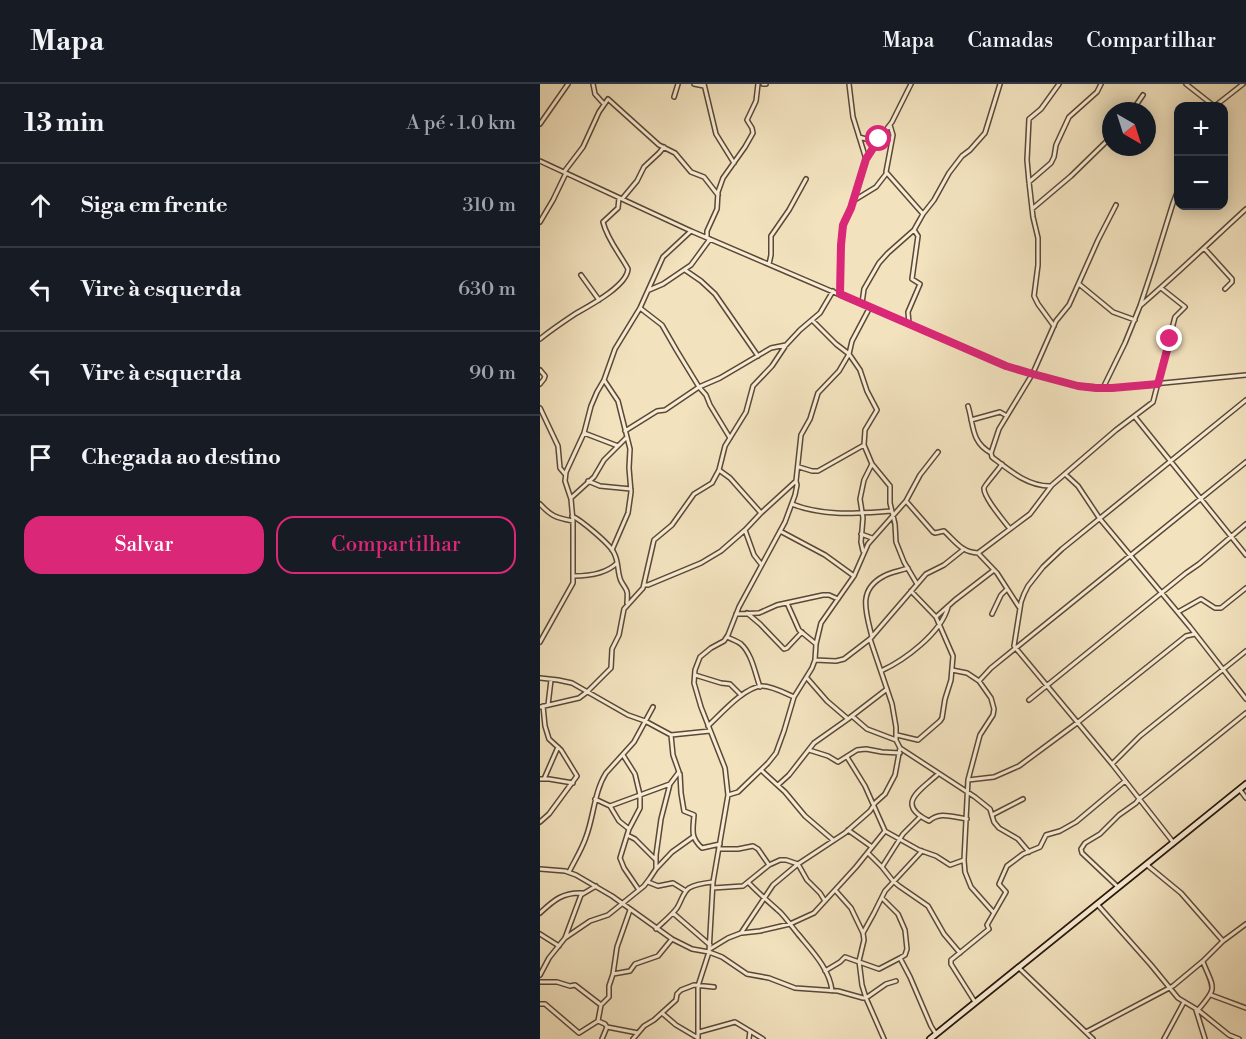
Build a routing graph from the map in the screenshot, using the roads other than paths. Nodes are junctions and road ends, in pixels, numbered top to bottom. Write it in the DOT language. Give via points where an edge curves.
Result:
graph roads {
  1 [pos="568,84"];
  2 [pos="593,84"];
  3 [pos="678,84"];
  4 [pos="694,84"];
  5 [pos="758,84"];
  6 [pos="849,84"];
  7 [pos="910,84"];
  8 [pos="1000,84"];
  9 [pos="1059,84"];
  10 [pos="1101,84"];
  11 [pos="1186,84"];
  12 [pos="1243,84"];
  13 [pos="704,85"];
  14 [pos="1143,95"];
  15 [pos="674,98"];
  16 [pos="1138,102"];
  17 [pos="1210,102"];
  18 [pos="1220,102"];
  19 [pos="604,104"];
  20 [pos="540,124"];
  21 [pos="890,124"];
  22 [pos="859,137"];
  23 [pos="877,142"];
  24 [pos="1102,146"];
  25 [pos="664,147"];
  26 [pos="866,159"];
  27 [pos="540,161"];
  28 [pos="734,163"];
  29 [pos="565,173"];
  30 [pos="886,174"];
  31 [pos="806,179"];
  32 [pos="1029,182"];
  33 [pos="718,195"];
  34 [pos="620,199"];
  35 [pos="853,201"];
  36 [pos="1174,201"];
  37 [pos="1116,205"];
  38 [pos="1032,209"];
  39 [pos="1246,209"];
  40 [pos="923,214"];
  41 [pos="540,222"];
  42 [pos="914,230"];
  43 [pos="691,231"];
  44 [pos="709,238"];
  45 [pos="1204,248"];
  46 [pos="769,264"];
  47 [pos="685,270"];
  48 [pos="581,275"];
  49 [pos="1079,284"];
  50 [pos="1161,288"];
  51 [pos="1225,289"];
  52 [pos="648,290"];
  53 [pos="832,291"];
  54 [pos="840,294"];
  55 [pos="599,300"];
  56 [pos="862,303"];
  57 [pos="1140,306"];
  58 [pos="870,307"];
  59 [pos="640,308"];
  60 [pos="812,320"];
  61 [pos="1135,320"];
  62 [pos="909,324"];
  63 [pos="1054,326"];
  64 [pos="540,330"];
  65 [pos="545,335"];
  66 [pos="540,339"];
  67 [pos="786,345"];
  68 [pos="849,354"];
  69 [pos="758,356"];
  70 [pos="540,370"];
  71 [pos="1033,374"];
  72 [pos="1246,375"];
  73 [pos="604,380"];
  74 [pos="540,384"];
  75 [pos="1158,384"];
  76 [pos="699,387"];
  77 [pos="1103,388"];
  78 [pos="1246,400"];
  79 [pos="968,406"];
  80 [pos="540,408"];
  81 [pos="1008,416"];
  82 [pos="1135,417"];
  83 [pos="971,420"];
  84 [pos="625,431"];
  85 [pos="584,433"];
  86 [pos="626,438"];
  87 [pos="730,438"];
  88 [pos="618,446"];
  89 [pos="864,446"];
  90 [pos="938,452"];
  91 [pos="991,453"];
  92 [pos="1170,462"];
  93 [pos="1246,462"];
  94 [pos="872,464"];
  95 [pos="1002,464"];
  96 [pos="798,466"];
  97 [pos="718,470"];
  98 [pos="565,474"];
  99 [pos="1065,474"];
  100 [pos="588,481"];
  101 [pos="796,481"];
  102 [pos="1052,486"];
  103 [pos="631,489"];
  104 [pos="571,499"];
  105 [pos="1201,500"];
  106 [pos="906,501"];
  107 [pos="540,504"];
  108 [pos="792,504"];
  109 [pos="892,511"];
  110 [pos="761,513"];
  111 [pos="862,513"];
  112 [pos="572,516"];
  113 [pos="893,517"];
  114 [pos="1100,519"];
  115 [pos="573,521"];
  116 [pos="1246,524"];
  117 [pos="1010,529"];
  118 [pos="745,530"];
  119 [pos="780,531"];
  120 [pos="861,534"];
  121 [pos="1231,537"];
  122 [pos="872,538"];
  123 [pos="964,549"];
  124 [pos="612,550"];
  125 [pos="864,553"];
  126 [pos="978,553"];
  127 [pos="1246,555"];
  128 [pos="1131,556"];
  129 [pos="617,562"];
  130 [pos="762,565"];
  131 [pos="908,568"];
  132 [pos="994,570"];
  133 [pos="574,576"];
  134 [pos="854,576"];
  135 [pos="917,584"];
  136 [pos="644,585"];
  137 [pos="1246,588"];
  138 [pos="1007,589"];
  139 [pos="912,591"];
  140 [pos="1161,594"];
  141 [pos="838,599"];
  142 [pos="787,603"];
  143 [pos="627,604"];
  144 [pos="948,607"];
  145 [pos="1020,608"];
  146 [pos="747,613"];
  147 [pos="1178,613"];
  148 [pos="736,614"];
  149 [pos="992,614"];
  150 [pos="936,617"];
  151 [pos="940,625"];
  152 [pos="1190,627"];
  153 [pos="802,632"];
  154 [pos="1195,634"];
  155 [pos="1186,636"];
  156 [pos="727,637"];
  157 [pos="871,638"];
  158 [pos="540,642"];
  159 [pos="816,644"];
  160 [pos="1016,649"];
  161 [pos="1246,651"];
  162 [pos="815,660"];
  163 [pos="952,670"];
  164 [pos="1222,670"];
  165 [pos="881,671"];
  166 [pos="694,675"];
  167 [pos="540,678"];
  168 [pos="806,678"];
  169 [pos="550,680"];
  170 [pos="979,681"];
  171 [pos="1046,686"];
  172 [pos="760,687"];
  173 [pos="887,689"];
  174 [pos="587,692"];
  175 [pos="741,695"];
  176 [pos="794,697"];
  177 [pos="1246,699"];
  178 [pos="1029,700"];
  179 [pos="544,706"];
  180 [pos="653,707"];
  181 [pos="1246,713"];
  182 [pos="852,716"];
  183 [pos="848,719"];
  184 [pos="645,721"];
  185 [pos="1077,723"];
  186 [pos="708,726"];
  187 [pos="710,731"];
  188 [pos="671,735"];
  189 [pos="896,738"];
  190 [pos="558,747"];
  191 [pos="808,750"];
  192 [pos="900,750"];
  193 [pos="623,755"];
  194 [pos="847,757"];
  195 [pos="1112,764"];
  196 [pos="761,770"];
  197 [pos="680,772"];
  198 [pos="938,774"];
  199 [pos="542,779"];
  200 [pos="968,780"];
  201 [pos="1125,781"];
  202 [pos="573,783"];
  203 [pos="670,784"];
  204 [pos="1246,784"];
  205 [pos="778,785"];
  206 [pos="1239,789"];
  207 [pos="968,792"];
  208 [pos="639,795"];
  209 [pos="728,795"];
  210 [pos="1246,798"];
  211 [pos="596,799"];
  212 [pos="1023,799"];
  213 [pos="1139,799"];
  214 [pos="610,806"];
  215 [pos="873,806"];
  216 [pos="992,815"];
  217 [pos="920,817"];
  218 [pos="967,819"];
  219 [pos="540,822"];
  220 [pos="629,829"];
  221 [pos="848,830"];
  222 [pos="885,831"];
  223 [pos="627,835"];
  224 [pos="693,837"];
  225 [pos="900,839"];
  226 [pos="833,840"];
  227 [pos="1173,842"];
  228 [pos="720,844"];
  229 [pos="872,847"];
  230 [pos="719,849"];
  231 [pos="922,851"];
  232 [pos="1029,852"];
  233 [pos="868,854"];
  234 [pos="656,859"];
  235 [pos="964,860"];
  236 [pos="798,864"];
  237 [pos="1146,864"];
  238 [pos="769,865"];
  239 [pos="882,867"];
  240 [pos="540,869"];
  241 [pos="656,869"];
  242 [pos="569,872"];
  243 [pos="893,881"];
  244 [pos="648,882"];
  245 [pos="713,882"];
  246 [pos="748,882"];
  247 [pos="596,886"];
  248 [pos="1118,887"];
  249 [pos="712,888"];
  250 [pos="639,890"];
  251 [pos="835,890"];
  252 [pos="686,891"];
  253 [pos="583,892"];
  254 [pos="763,898"];
  255 [pos="882,898"];
  256 [pos="825,901"];
  257 [pos="622,904"];
  258 [pos="1097,904"];
  259 [pos="630,910"];
  260 [pos="540,913"];
  261 [pos="673,913"];
  262 [pos="994,913"];
  263 [pos="790,924"];
  264 [pos="1246,924"];
  265 [pos="656,928"];
  266 [pos="741,933"];
  267 [pos="863,933"];
  268 [pos="540,934"];
  269 [pos="565,938"];
  270 [pos="672,939"];
  271 [pos="1223,941"];
  272 [pos="559,946"];
  273 [pos="710,949"];
  274 [pos="960,953"];
  275 [pos="900,958"];
  276 [pos="859,961"];
  277 [pos="1203,961"];
  278 [pos="1018,968"];
  279 [pos="825,971"];
  280 [pos="613,974"];
  281 [pos="540,975"];
  282 [pos="896,981"];
  283 [pos="540,982"];
  284 [pos="698,986"];
  285 [pos="714,987"];
  286 [pos="1168,987"];
  287 [pos="832,991"];
  288 [pos="1211,994"];
  289 [pos="866,998"];
  290 [pos="975,1002"];
  291 [pos="1184,1002"];
  292 [pos="540,1004"];
  293 [pos="601,1005"];
  294 [pos="1246,1008"];
  295 [pos="1197,1010"];
  296 [pos="662,1013"];
  297 [pos="598,1021"];
  298 [pos="607,1027"];
  299 [pos="750,1030"];
  300 [pos="1086,1032"];
  301 [pos="638,1033"];
  302 [pos="698,1033"];
  303 [pos="936,1034"];
  304 [pos="602,1039"];
  305 [pos="633,1039"];
  306 [pos="698,1039"];
  307 [pos="749,1039"];
  308 [pos="763,1039"];
  309 [pos="884,1039"];
  310 [pos="930,1039"];
  311 [pos="1093,1039"];
  312 [pos="1164,1039"];
  313 [pos="1205,1039"];
  314 [pos="1239,1039"];
  1 -- 20 [label="street"];
  2 -- 19 [label="street" via="595,94"];
  3 -- 15 [label="street"];
  4 -- 13 [label="street"];
  5 -- 28 [label="street" via="756,101 747,120 753,133"];
  6 -- 22 [label="street"];
  7 -- 21 [label="street"];
  8 -- 40 [label="street" via="985,133 962,156"];
  9 -- 32 [label="street" via="1028,121"];
  10 -- 32 [label="street" via="1069,117 1051,163"];
  11 -- 17 [label="street"];
  12 -- 18 [label="street"];
  13 -- 28 [label="street" via="716,134"];
  14 -- 16 [label="street"];
  19 -- 25 [label="street" via="609,100"];
  19 -- 29 [label="street"];
  21 -- 23 [label="street"];
  21 -- 30 [label="street" via="893,135"];
  22 -- 23 [label="street"];
  22 -- 26 [label="street"];
  23 -- 26 [label="street"];
  24 -- 38 [label="street"];
  25 -- 33 [label="street" via="704,177"];
  25 -- 34 [label="street"];
  26 -- 35 [label="street"];
  27 -- 29 [label="street"];
  28 -- 33 [label="street" via="723,178"];
  29 -- 34 [label="street"];
  29 -- 41 [label="street"];
  30 -- 35 [label="street" via="876,187"];
  30 -- 40 [label="street"];
  31 -- 46 [label="street" via="771,236"];
  32 -- 38 [label="street"];
  33 -- 44 [label="street" via="717,209 707,231"];
  34 -- 43 [label="street"];
  34 -- 55 [label="street" via="603,224 628,273"];
  35 -- 54 [label="street" via="843,225"];
  36 -- 57 [label="street"];
  37 -- 49 [label="street"];
  38 -- 63 [label="street" via="1038,238 1034,296"];
  39 -- 45 [label="street"];
  40 -- 42 [label="street"];
  42 -- 56 [label="street" via="879,263 864,289"];
  42 -- 62 [label="street" via="918,236 912,279 920,284 908,312"];
  43 -- 44 [label="street"];
  43 -- 52 [label="street" via="663,257"];
  44 -- 46 [label="street"];
  44 -- 47 [label="street"];
  45 -- 50 [label="street"];
  45 -- 51 [label="street" via="1232,279"];
  46 -- 53 [label="street"];
  47 -- 52 [label="street"];
  47 -- 69 [label="street" via="715,294"];
  48 -- 55 [label="street"];
  49 -- 61 [label="street" via="1113,312"];
  49 -- 63 [label="street" via="1070,305"];
  50 -- 57 [label="street"];
  50 -- 75 [label="street" via="1185,308 1174,317"];
  52 -- 59 [label="street"];
  53 -- 54 [label="street"];
  53 -- 60 [label="street"];
  54 -- 56 [label="street"];
  55 -- 65 [label="street"];
  56 -- 58 [label="street"];
  57 -- 61 [label="street"];
  58 -- 62 [label="street"];
  58 -- 68 [label="street"];
  59 -- 73 [label="street" via="615,349"];
  59 -- 76 [label="street" via="662,325"];
  60 -- 67 [label="street"];
  60 -- 68 [label="street"];
  61 -- 77 [label="street"];
  62 -- 71 [label="street"];
  63 -- 71 [label="street"];
  64 -- 65 [label="street"];
  65 -- 66 [label="street"];
  67 -- 69 [label="street"];
  67 -- 87 [label="street" via="753,386 746,412"];
  68 -- 89 [label="street" via="878,410 865,430"];
  68 -- 96 [label="street" via="839,372 818,393 801,435"];
  69 -- 76 [label="street"];
  70 -- 74 [label="street" via="545,375"];
  71 -- 77 [label="street"];
  71 -- 81 [label="street"];
  72 -- 75 [label="street"];
  73 -- 84 [label="street" via="618,401"];
  73 -- 85 [label="street"];
  75 -- 77 [label="street"];
  75 -- 82 [label="street" via="1153,402"];
  76 -- 84 [label="street"];
  76 -- 87 [label="street"];
  78 -- 92 [label="street"];
  79 -- 83 [label="street"];
  80 -- 98 [label="street" via="558,446 560,468"];
  81 -- 83 [label="street" via="1000,412"];
  81 -- 91 [label="street"];
  82 -- 92 [label="street"];
  82 -- 99 [label="street"];
  83 -- 91 [label="street" via="978,443"];
  84 -- 86 [label="street"];
  85 -- 88 [label="street"];
  85 -- 98 [label="street"];
  86 -- 88 [label="street"];
  86 -- 103 [label="street"];
  87 -- 97 [label="street"];
  88 -- 100 [label="street"];
  89 -- 94 [label="street"];
  89 -- 96 [label="street" via="818,471"];
  90 -- 106 [label="street"];
  91 -- 95 [label="street"];
  92 -- 105 [label="street"];
  92 -- 114 [label="street"];
  93 -- 105 [label="street"];
  94 -- 109 [label="street" via="890,486"];
  94 -- 111 [label="street" via="862,484"];
  95 -- 102 [label="street" via="1022,478"];
  95 -- 117 [label="street" via="984,490"];
  96 -- 101 [label="street"];
  97 -- 110 [label="street"];
  97 -- 136 [label="street" via="712,483 694,494 672,525 654,540"];
  98 -- 104 [label="street"];
  99 -- 102 [label="street"];
  99 -- 114 [label="street"];
  100 -- 103 [label="street"];
  100 -- 104 [label="street"];
  101 -- 108 [label="street"];
  101 -- 110 [label="street"];
  102 -- 117 [label="street" via="1030,514"];
  103 -- 124 [label="street" via="628,513"];
  104 -- 112 [label="street"];
  105 -- 121 [label="street"];
  105 -- 128 [label="street"];
  106 -- 113 [label="street"];
  106 -- 123 [label="street" via="933,532 944,531"];
  107 -- 115 [label="street" via="555,517"];
  108 -- 111 [label="street" via="835,514"];
  108 -- 119 [label="street"];
  109 -- 111 [label="street"];
  109 -- 113 [label="street"];
  110 -- 118 [label="street"];
  111 -- 120 [label="street"];
  112 -- 115 [label="street"];
  112 -- 124 [label="street"];
  113 -- 122 [label="street"];
  113 -- 131 [label="street" via="896,542"];
  114 -- 128 [label="street"];
  114 -- 145 [label="street" via="1043,567 1028,586"];
  115 -- 133 [label="street"];
  116 -- 121 [label="street"];
  117 -- 126 [label="street"];
  118 -- 130 [label="street"];
  118 -- 136 [label="street" via="701,563"];
  119 -- 130 [label="street"];
  119 -- 134 [label="street"];
  120 -- 122 [label="street"];
  120 -- 125 [label="street"];
  121 -- 127 [label="street"];
  121 -- 140 [label="street"];
  122 -- 125 [label="street"];
  123 -- 126 [label="street"];
  123 -- 135 [label="street"];
  124 -- 129 [label="street"];
  125 -- 134 [label="street"];
  126 -- 132 [label="street"];
  128 -- 140 [label="street"];
  128 -- 160 [label="street"];
  129 -- 133 [label="street" via="609,570"];
  129 -- 143 [label="street" via="628,591"];
  130 -- 148 [label="street"];
  131 -- 135 [label="street"];
  131 -- 157 [label="street" via="885,575 873,583 866,595"];
  132 -- 138 [label="street"];
  132 -- 144 [label="street"];
  133 -- 158 [label="street" via="573,586"];
  134 -- 141 [label="street"];
  135 -- 139 [label="street"];
  136 -- 143 [label="street"];
  137 -- 147 [label="street" via="1221,608 1201,599"];
  138 -- 145 [label="street"];
  138 -- 149 [label="street"];
  139 -- 150 [label="street"];
  139 -- 157 [label="street"];
  140 -- 147 [label="street"];
  140 -- 171 [label="street"];
  141 -- 142 [label="street" via="826,594"];
  141 -- 159 [label="street" via="820,625"];
  142 -- 146 [label="street"];
  142 -- 153 [label="street"];
  143 -- 174 [label="street" via="619,638 612,649 612,667"];
  144 -- 150 [label="street"];
  144 -- 151 [label="street"];
  145 -- 160 [label="street"];
  146 -- 148 [label="street"];
  146 -- 153 [label="street" via="784,649"];
  147 -- 152 [label="street"];
  148 -- 156 [label="street"];
  150 -- 151 [label="street"];
  151 -- 163 [label="street" via="952,652"];
  151 -- 165 [label="street" via="898,663"];
  152 -- 154 [label="street"];
  152 -- 155 [label="street"];
  153 -- 159 [label="street"];
  154 -- 155 [label="street"];
  154 -- 164 [label="street"];
  155 -- 185 [label="street"];
  156 -- 166 [label="street" via="700,657"];
  156 -- 172 [label="street" via="745,649"];
  157 -- 162 [label="street" via="836,662"];
  157 -- 165 [label="street"];
  159 -- 162 [label="street"];
  160 -- 170 [label="street"];
  160 -- 171 [label="street"];
  161 -- 164 [label="street"];
  162 -- 168 [label="street"];
  163 -- 170 [label="street"];
  163 -- 189 [label="street" via="940,721 918,740"];
  164 -- 177 [label="street"];
  164 -- 195 [label="street" via="1140,736"];
  165 -- 173 [label="street"];
  166 -- 175 [label="street" via="730,684"];
  166 -- 186 [label="street"];
  167 -- 169 [label="street"];
  168 -- 176 [label="street"];
  168 -- 183 [label="street"];
  169 -- 174 [label="street" via="569,682"];
  169 -- 179 [label="street"];
  170 -- 200 [label="street" via="994,709 980,735"];
  171 -- 178 [label="street"];
  171 -- 185 [label="street"];
  172 -- 175 [label="street"];
  172 -- 176 [label="street"];
  173 -- 182 [label="street"];
  173 -- 189 [label="street"];
  174 -- 179 [label="street" via="573,700"];
  174 -- 184 [label="street"];
  175 -- 186 [label="street"];
  176 -- 196 [label="street" via="776,753"];
  179 -- 190 [label="street" via="546,733"];
  180 -- 184 [label="street"];
  181 -- 213 [label="street"];
  182 -- 183 [label="street"];
  182 -- 189 [label="street" via="867,729"];
  183 -- 191 [label="street"];
  184 -- 188 [label="street"];
  184 -- 193 [label="street"];
  185 -- 195 [label="street"];
  185 -- 200 [label="street" via="1016,768 994,777"];
  186 -- 187 [label="street"];
  187 -- 188 [label="street"];
  187 -- 209 [label="street" via="725,768"];
  188 -- 197 [label="street"];
  189 -- 192 [label="street"];
  190 -- 199 [label="street"];
  190 -- 202 [label="street" via="578,776"];
  191 -- 194 [label="street" via="838,762"];
  191 -- 205 [label="street"];
  192 -- 194 [label="street" via="857,750"];
  192 -- 198 [label="street"];
  192 -- 215 [label="street" via="895,775"];
  193 -- 208 [label="street" via="638,781"];
  193 -- 211 [label="street" via="606,773"];
  194 -- 215 [label="street"];
  195 -- 201 [label="street"];
  196 -- 205 [label="street"];
  196 -- 209 [label="street" via="738,792"];
  197 -- 203 [label="street"];
  197 -- 224 [label="street" via="684,811 694,815"];
  198 -- 207 [label="street"];
  198 -- 217 [label="street" via="912,800"];
  199 -- 202 [label="street"];
  200 -- 207 [label="street"];
  201 -- 213 [label="street"];
  201 -- 232 [label="street" via="1076,822 1046,835 1040,847"];
  202 -- 219 [label="street"];
  203 -- 208 [label="street"];
  203 -- 234 [label="street"];
  204 -- 206 [label="main road"];
  205 -- 226 [label="street"];
  206 -- 210 [label="street"];
  206 -- 227 [label="main road"];
  207 -- 216 [label="street"];
  207 -- 218 [label="street"];
  208 -- 214 [label="street"];
  208 -- 220 [label="street" via="640,808"];
  209 -- 228 [label="street"];
  211 -- 214 [label="street"];
  211 -- 242 [label="street" via="586,837"];
  212 -- 216 [label="street"];
  213 -- 227 [label="street"];
  213 -- 248 [label="street" via="1081,849"];
  214 -- 220 [label="street"];
  215 -- 221 [label="street"];
  215 -- 222 [label="street"];
  216 -- 232 [label="street" via="999,828 1018,839"];
  217 -- 218 [label="street" via="928,821 941,815"];
  217 -- 225 [label="street"];
  218 -- 235 [label="street"];
  220 -- 223 [label="street"];
  221 -- 226 [label="street"];
  221 -- 229 [label="street"];
  222 -- 225 [label="street"];
  222 -- 229 [label="street"];
  223 -- 234 [label="street"];
  223 -- 250 [label="street" via="621,863"];
  224 -- 228 [label="street" via="702,848"];
  224 -- 241 [label="street"];
  225 -- 231 [label="street"];
  225 -- 239 [label="street"];
  226 -- 236 [label="street"];
  227 -- 237 [label="main road"];
  228 -- 230 [label="street"];
  229 -- 233 [label="street"];
  230 -- 238 [label="street" via="753,846"];
  230 -- 245 [label="street"];
  231 -- 235 [label="street" via="950,865"];
  231 -- 243 [label="street"];
  232 -- 262 [label="street" via="1005,868 999,884 1006,892"];
  233 -- 239 [label="street"];
  233 -- 251 [label="street"];
  234 -- 241 [label="street"];
  235 -- 262 [label="street" via="971,887"];
  236 -- 238 [label="street" via="780,860"];
  236 -- 254 [label="street"];
  236 -- 256 [label="street"];
  237 -- 248 [label="main road"];
  237 -- 271 [label="street" via="1181,893"];
  238 -- 246 [label="street"];
  239 -- 243 [label="street"];
  240 -- 242 [label="street"];
  241 -- 244 [label="street"];
  242 -- 247 [label="street"];
  243 -- 255 [label="street"];
  243 -- 274 [label="street" via="928,906"];
  244 -- 250 [label="street"];
  244 -- 252 [label="street" via="658,886 673,883"];
  245 -- 249 [label="street"];
  245 -- 252 [label="street"];
  246 -- 249 [label="street" via="740,887"];
  246 -- 254 [label="street"];
  247 -- 253 [label="street"];
  247 -- 257 [label="street"];
  248 -- 258 [label="main road"];
  249 -- 273 [label="street"];
  250 -- 257 [label="street"];
  251 -- 256 [label="street"];
  251 -- 267 [label="street" via="851,908"];
  252 -- 261 [label="street"];
  253 -- 260 [label="street" via="567,893"];
  253 -- 269 [label="street"];
  254 -- 263 [label="street"];
  254 -- 266 [label="street"];
  255 -- 267 [label="street"];
  255 -- 275 [label="street" via="898,914 905,930 907,949"];
  256 -- 263 [label="street" via="810,916"];
  257 -- 259 [label="street"];
  257 -- 269 [label="street"];
  258 -- 278 [label="main road"];
  258 -- 286 [label="street"];
  259 -- 265 [label="street"];
  259 -- 280 [label="street" via="617,947"];
  261 -- 265 [label="street"];
  261 -- 273 [label="street"];
  262 -- 274 [label="street" via="987,925 989,929"];
  263 -- 266 [label="street"];
  263 -- 279 [label="street"];
  264 -- 271 [label="street"];
  265 -- 270 [label="street"];
  266 -- 273 [label="street"];
  267 -- 276 [label="street"];
  268 -- 272 [label="street"];
  269 -- 272 [label="street"];
  270 -- 273 [label="street" via="692,949"];
  270 -- 280 [label="street" via="657,956 636,964 630,971"];
  271 -- 277 [label="street"];
  272 -- 281 [label="street"];
  273 -- 284 [label="street"];
  273 -- 287 [label="street" via="747,974 795,988"];
  274 -- 290 [label="street" via="951,964"];
  275 -- 276 [label="street" via="879,969"];
  275 -- 303 [label="street"];
  276 -- 279 [label="street" via="845,957"];
  276 -- 289 [label="street"];
  277 -- 286 [label="street"];
  277 -- 288 [label="street" via="1212,982"];
  278 -- 290 [label="main road"];
  278 -- 300 [label="street"];
  279 -- 287 [label="street"];
  280 -- 293 [label="street" via="609,997"];
  282 -- 289 [label="street"];
  283 -- 293 [label="street" via="577,986"];
  284 -- 285 [label="street"];
  284 -- 296 [label="street" via="677,993 677,999"];
  284 -- 302 [label="street"];
  286 -- 291 [label="street"];
  286 -- 300 [label="street"];
  287 -- 289 [label="street"];
  288 -- 294 [label="street"];
  288 -- 295 [label="street"];
  289 -- 309 [label="street"];
  290 -- 303 [label="main road"];
  291 -- 295 [label="street"];
  291 -- 312 [label="street"];
  292 -- 297 [label="street" via="579,1033"];
  293 -- 297 [label="street"];
  295 -- 313 [label="street"];
  295 -- 314 [label="street"];
  296 -- 301 [label="street"];
  296 -- 306 [label="street"];
  297 -- 298 [label="street"];
  298 -- 301 [label="street"];
  298 -- 304 [label="street"];
  299 -- 302 [label="street" via="733,1022"];
  299 -- 307 [label="street"];
  299 -- 308 [label="street"];
  300 -- 311 [label="street"];
  301 -- 305 [label="street"];
  302 -- 306 [label="street"];
  303 -- 310 [label="main road"];
}
